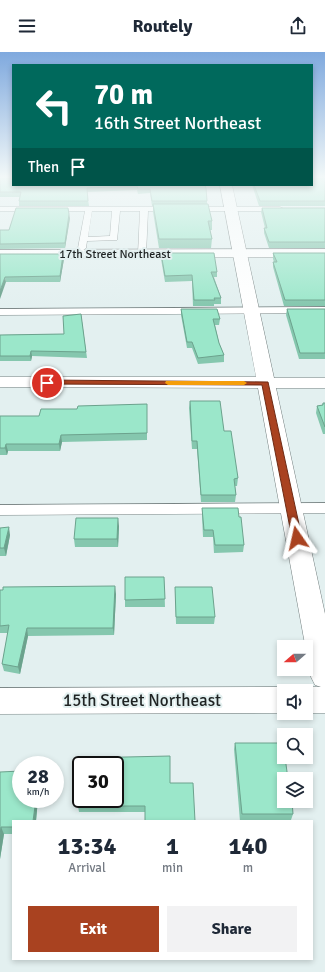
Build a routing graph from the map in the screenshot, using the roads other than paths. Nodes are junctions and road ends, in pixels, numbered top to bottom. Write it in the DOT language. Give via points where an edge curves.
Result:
graph roads {
  1 [pos="87,221"];
  2 [pos="115,221"];
  3 [pos="143,221"];
  4 [pos="233,221"];
  5 [pos="84,239"];
  6 [pos="240,253"];
  7 [pos="325,253"];
  8 [pos="0,254"];
  9 [pos="81,254"];
  10 [pos="142,254"];
  11 [pos="325,310"];
  12 [pos="251,311"];
  13 [pos="0,312"];
  14 [pos="0,382"];
  15 [pos="266,383"];
  16 [pos="325,383"];
  17 [pos="291,508"];
  18 [pos="325,508"];
  19 [pos="0,510"];
  20 [pos="325,676"];
  21 [pos="277,700"];
  22 [pos="313,700"];
  23 [pos="325,700"];
  24 [pos="0,701"];
  1 -- 5 [label="lane"];
  2 -- 5 [label="lane" via="114,238"];
  3 -- 10 [label="lane"];
  4 -- 6 [label="street"];
  5 -- 9 [label="lane"];
  6 -- 7 [label="street, 17th Street Northeast"];
  6 -- 10 [label="street, 17th Street Northeast"];
  6 -- 12 [label="street"];
  8 -- 9 [label="street, 17th Street Northeast"];
  9 -- 10 [label="street, 17th Street Northeast"];
  11 -- 12 [label="lane"];
  12 -- 13 [label="lane"];
  12 -- 15 [label="street"];
  14 -- 15 [label="street"];
  15 -- 16 [label="street"];
  15 -- 17 [label="street"];
  17 -- 18 [label="lane"];
  17 -- 19 [label="lane"];
  17 -- 20 [label="street"];
  21 -- 24 [label="street, 15th Street Northeast"];
  22 -- 23 [label="street"];
}
